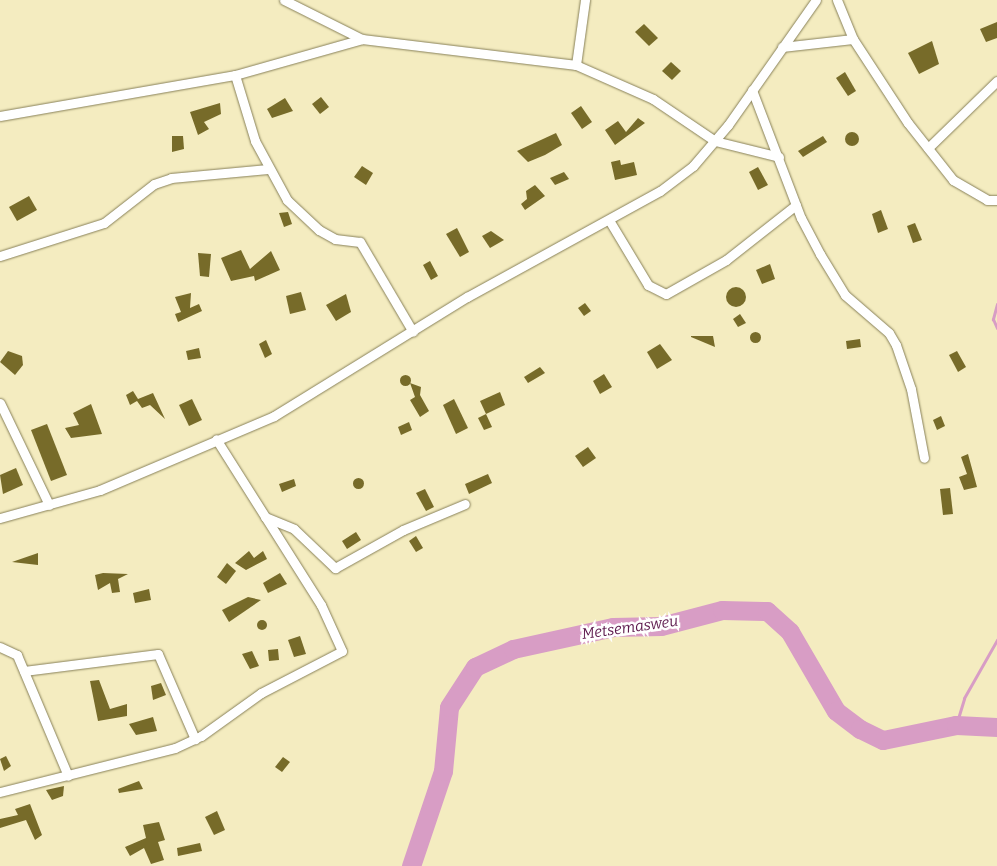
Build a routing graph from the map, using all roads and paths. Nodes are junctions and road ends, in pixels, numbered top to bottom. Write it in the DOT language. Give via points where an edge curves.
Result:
graph roads {
  1 [pos="286,0"];
  2 [pos="585,0"];
  3 [pos="816,0"];
  4 [pos="837,0"];
  5 [pos="362,39"];
  6 [pos="853,39"];
  7 [pos="782,47"];
  8 [pos="576,65"];
  9 [pos="235,75"];
  10 [pos="997,82"];
  11 [pos="752,90"];
  12 [pos="0,116"];
  13 [pos="715,141"];
  14 [pos="928,148"];
  15 [pos="779,157"];
  16 [pos="268,169"];
  17 [pos="997,200"];
  18 [pos="796,205"];
  19 [pos="609,220"];
  20 [pos="0,256"];
  21 [pos="413,332"];
  22 [pos="0,403"];
  23 [pos="216,439"];
  24 [pos="924,458"];
  25 [pos="465,504"];
  26 [pos="49,505"];
  27 [pos="265,517"];
  28 [pos="0,518"];
  29 [pos="0,647"];
  30 [pos="24,671"];
  31 [pos="195,739"];
  32 [pos="68,776"];
  33 [pos="0,792"];
  1 -- 5 [label="street"];
  2 -- 8 [label="street"];
  3 -- 7 [label="street"];
  4 -- 6 [label="street"];
  5 -- 8 [label="street"];
  5 -- 9 [label="street"];
  6 -- 7 [label="street"];
  6 -- 14 [label="street"];
  7 -- 11 [label="street"];
  8 -- 13 [label="street" via="652,99"];
  9 -- 12 [label="street"];
  9 -- 16 [label="street"];
  10 -- 14 [label="street"];
  11 -- 13 [label="street"];
  11 -- 15 [label="street"];
  13 -- 15 [label="street"];
  13 -- 19 [label="street" via="667,186"];
  14 -- 17 [label="street" via="967,191"];
  15 -- 18 [label="street"];
  16 -- 20 [label="street" via="172,178 154,184 104,223"];
  16 -- 21 [label="street" via="300,217 335,239 360,242"];
  18 -- 19 [label="street" via="726,260 666,294 648,285"];
  18 -- 24 [label="street" via="845,295 889,333 896,345 911,389"];
  19 -- 21 [label="street" via="467,296"];
  21 -- 23 [label="street" via="282,412"];
  22 -- 26 [label="street"];
  23 -- 26 [label="street" via="100,490"];
  23 -- 27 [label="street"];
  25 -- 27 [label="street" via="402,530 336,568 328,566 294,529"];
  26 -- 28 [label="street"];
  27 -- 31 [label="street" via="321,605 342,652 261,693"];
  29 -- 30 [label="street" via="17,655"];
  30 -- 31 [label="street" via="158,654"];
  30 -- 32 [label="street"];
  31 -- 32 [label="street" via="136,760"];
  32 -- 33 [label="street"];
}
